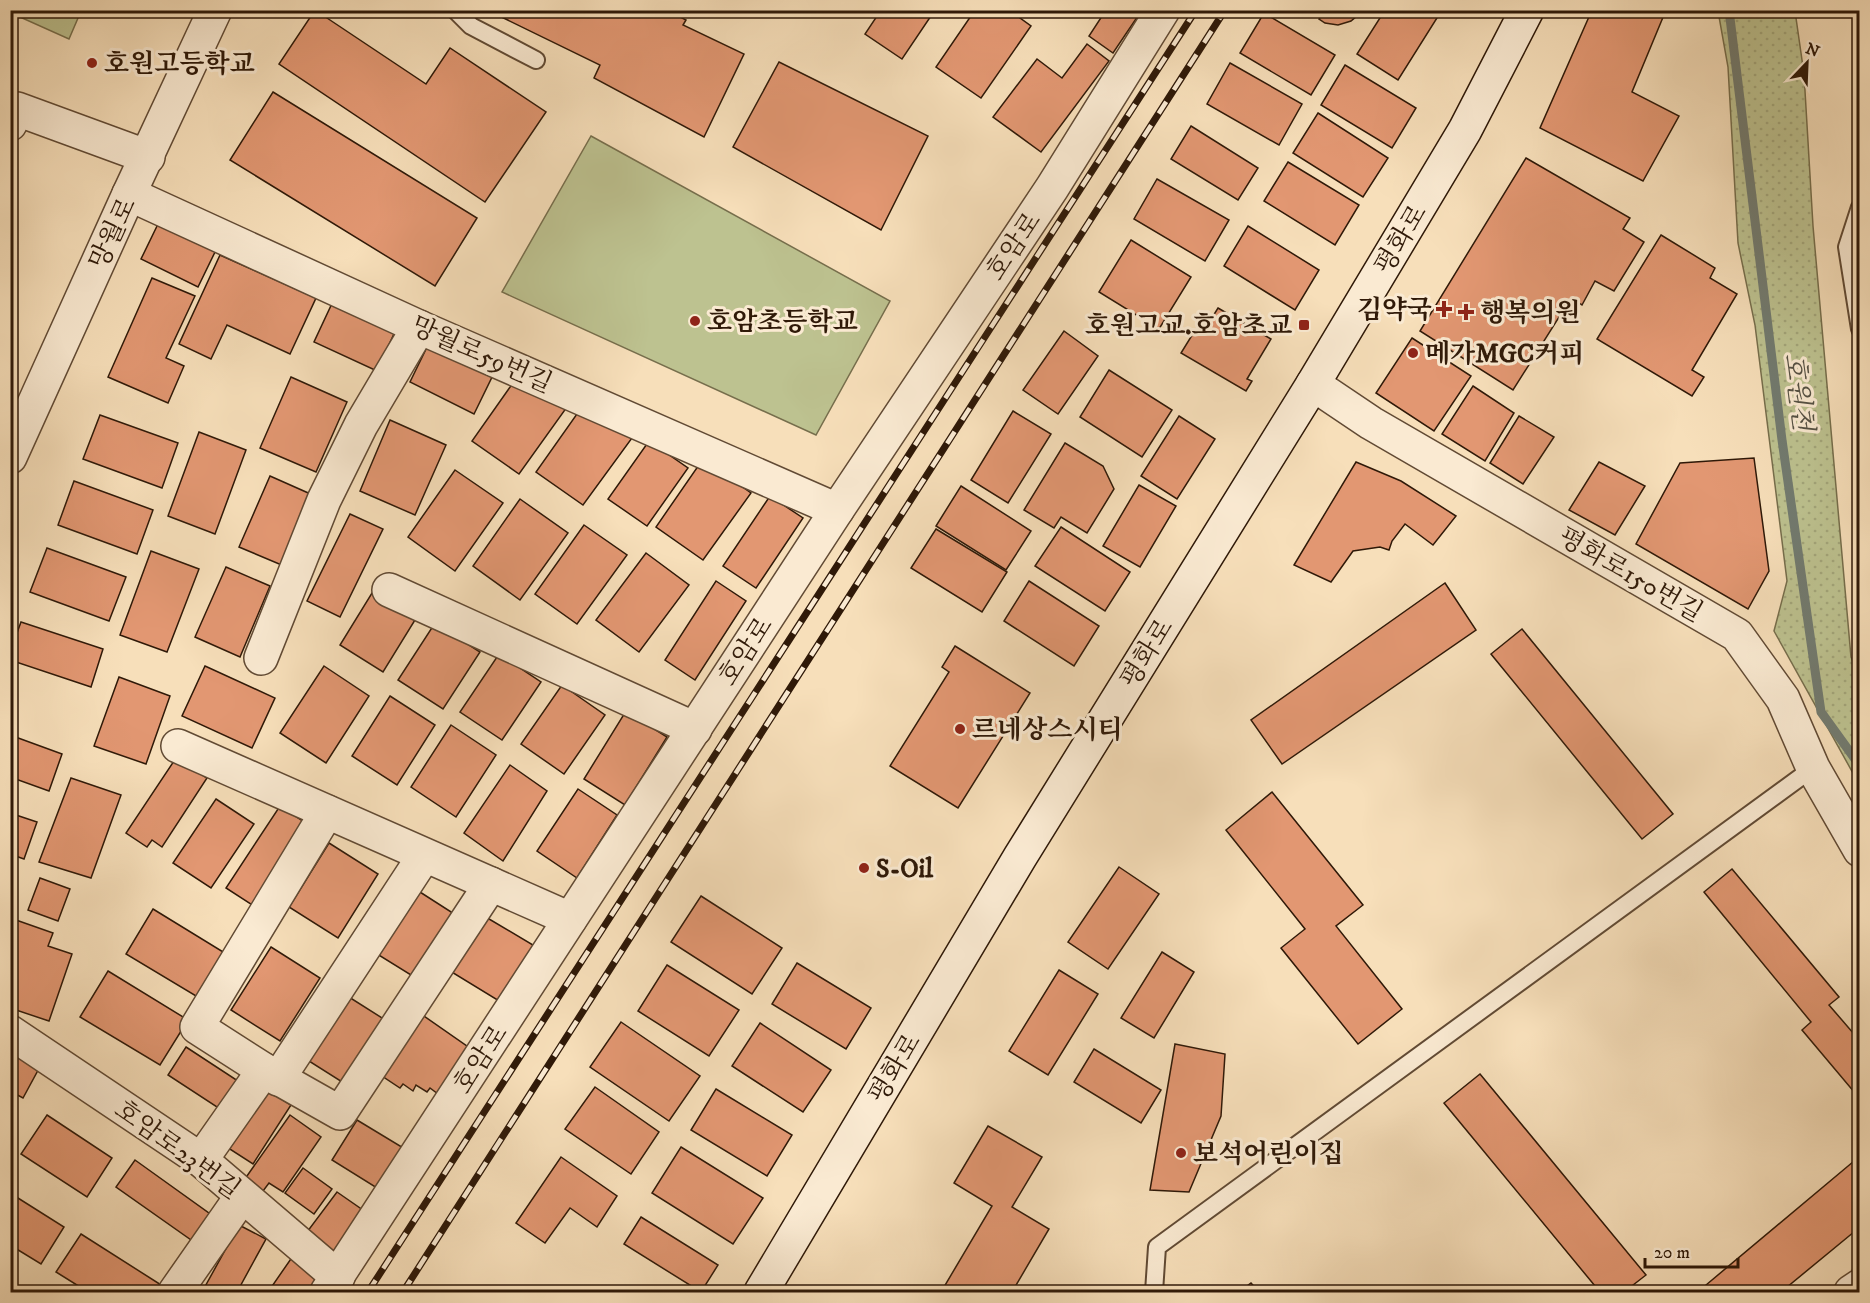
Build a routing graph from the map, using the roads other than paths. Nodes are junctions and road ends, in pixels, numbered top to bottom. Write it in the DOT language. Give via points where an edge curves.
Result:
graph roads {
  1 [pos="215,10"];
  2 [pos="455,10"];
  3 [pos="1163,10"];
  4 [pos="1527,10"];
  5 [pos="536,60"];
  6 [pos="10,124"];
  7 [pos="148,157"];
  8 [pos="129,194"];
  9 [pos="1860,207"];
  10 [pos="419,327"];
  11 [pos="1860,328"];
  12 [pos="1313,384"];
  13 [pos="10,457"];
  14 [pos="837,510"];
  15 [pos="388,590"];
  16 [pos="261,658"];
  17 [pos="695,729"];
  18 [pos="178,746"];
  19 [pos="1813,768"];
  20 [pos="327,812"];
  21 [pos="1860,850"];
  22 [pos="424,856"];
  23 [pos="492,884"];
  24 [pos="570,919"];
  25 [pos="10,1032"];
  26 [pos="271,1075"];
  27 [pos="201,1160"];
  28 [pos="243,1196"];
  29 [pos="333,1285"];
  30 [pos="1860,1286"];
  31 [pos="175,1293"];
  32 [pos="761,1293"];
  33 [pos="1154,1293"];
  34 [pos="1851,1293"];
  1 -- 7 [label="street, 망월로"];
  2 -- 5 [label="lane" via="471,26"];
  3 -- 14 [label="street, 호암로" via="1052,188"];
  4 -- 12 [label="street, 평화로" via="1465,130"];
  6 -- 7 [label="street" via="17,109"];
  7 -- 8 [label="street, 망월로"];
  8 -- 10 [label="street, 망월로59번길"];
  8 -- 13 [label="street, 망월로"];
  9 -- 11 [label="lane" via="1847,247"];
  10 -- 14 [label="street, 망월로59번길"];
  10 -- 16 [label="street" via="361,425 324,500"];
  12 -- 19 [label="street, 평화로150번길" via="1371,423 1737,635 1783,699"];
  12 -- 32 [label="street, 평화로" via="1020,857"];
  14 -- 17 [label="street, 호암로"];
  15 -- 17 [label="street"];
  17 -- 24 [label="street, 호암로"];
  18 -- 20 [label="street"];
  19 -- 21 [label="street, 평화로150번길"];
  19 -- 33 [label="lane" via="1157,1247"];
  20 -- 22 [label="street"];
  20 -- 26 [label="street" via="197,1027"];
  22 -- 23 [label="street"];
  22 -- 26 [label="street"];
  23 -- 24 [label="street"];
  23 -- 26 [label="street" via="340,1113"];
  24 -- 29 [label="street, 호암로"];
  25 -- 27 [label="street, 호암로23번길"];
  26 -- 27 [label="street"];
  27 -- 28 [label="street, 호암로23번길"];
  28 -- 29 [label="street, 호암로23번길"];
  28 -- 31 [label="street"];
  30 -- 34 [label="street"];
}
